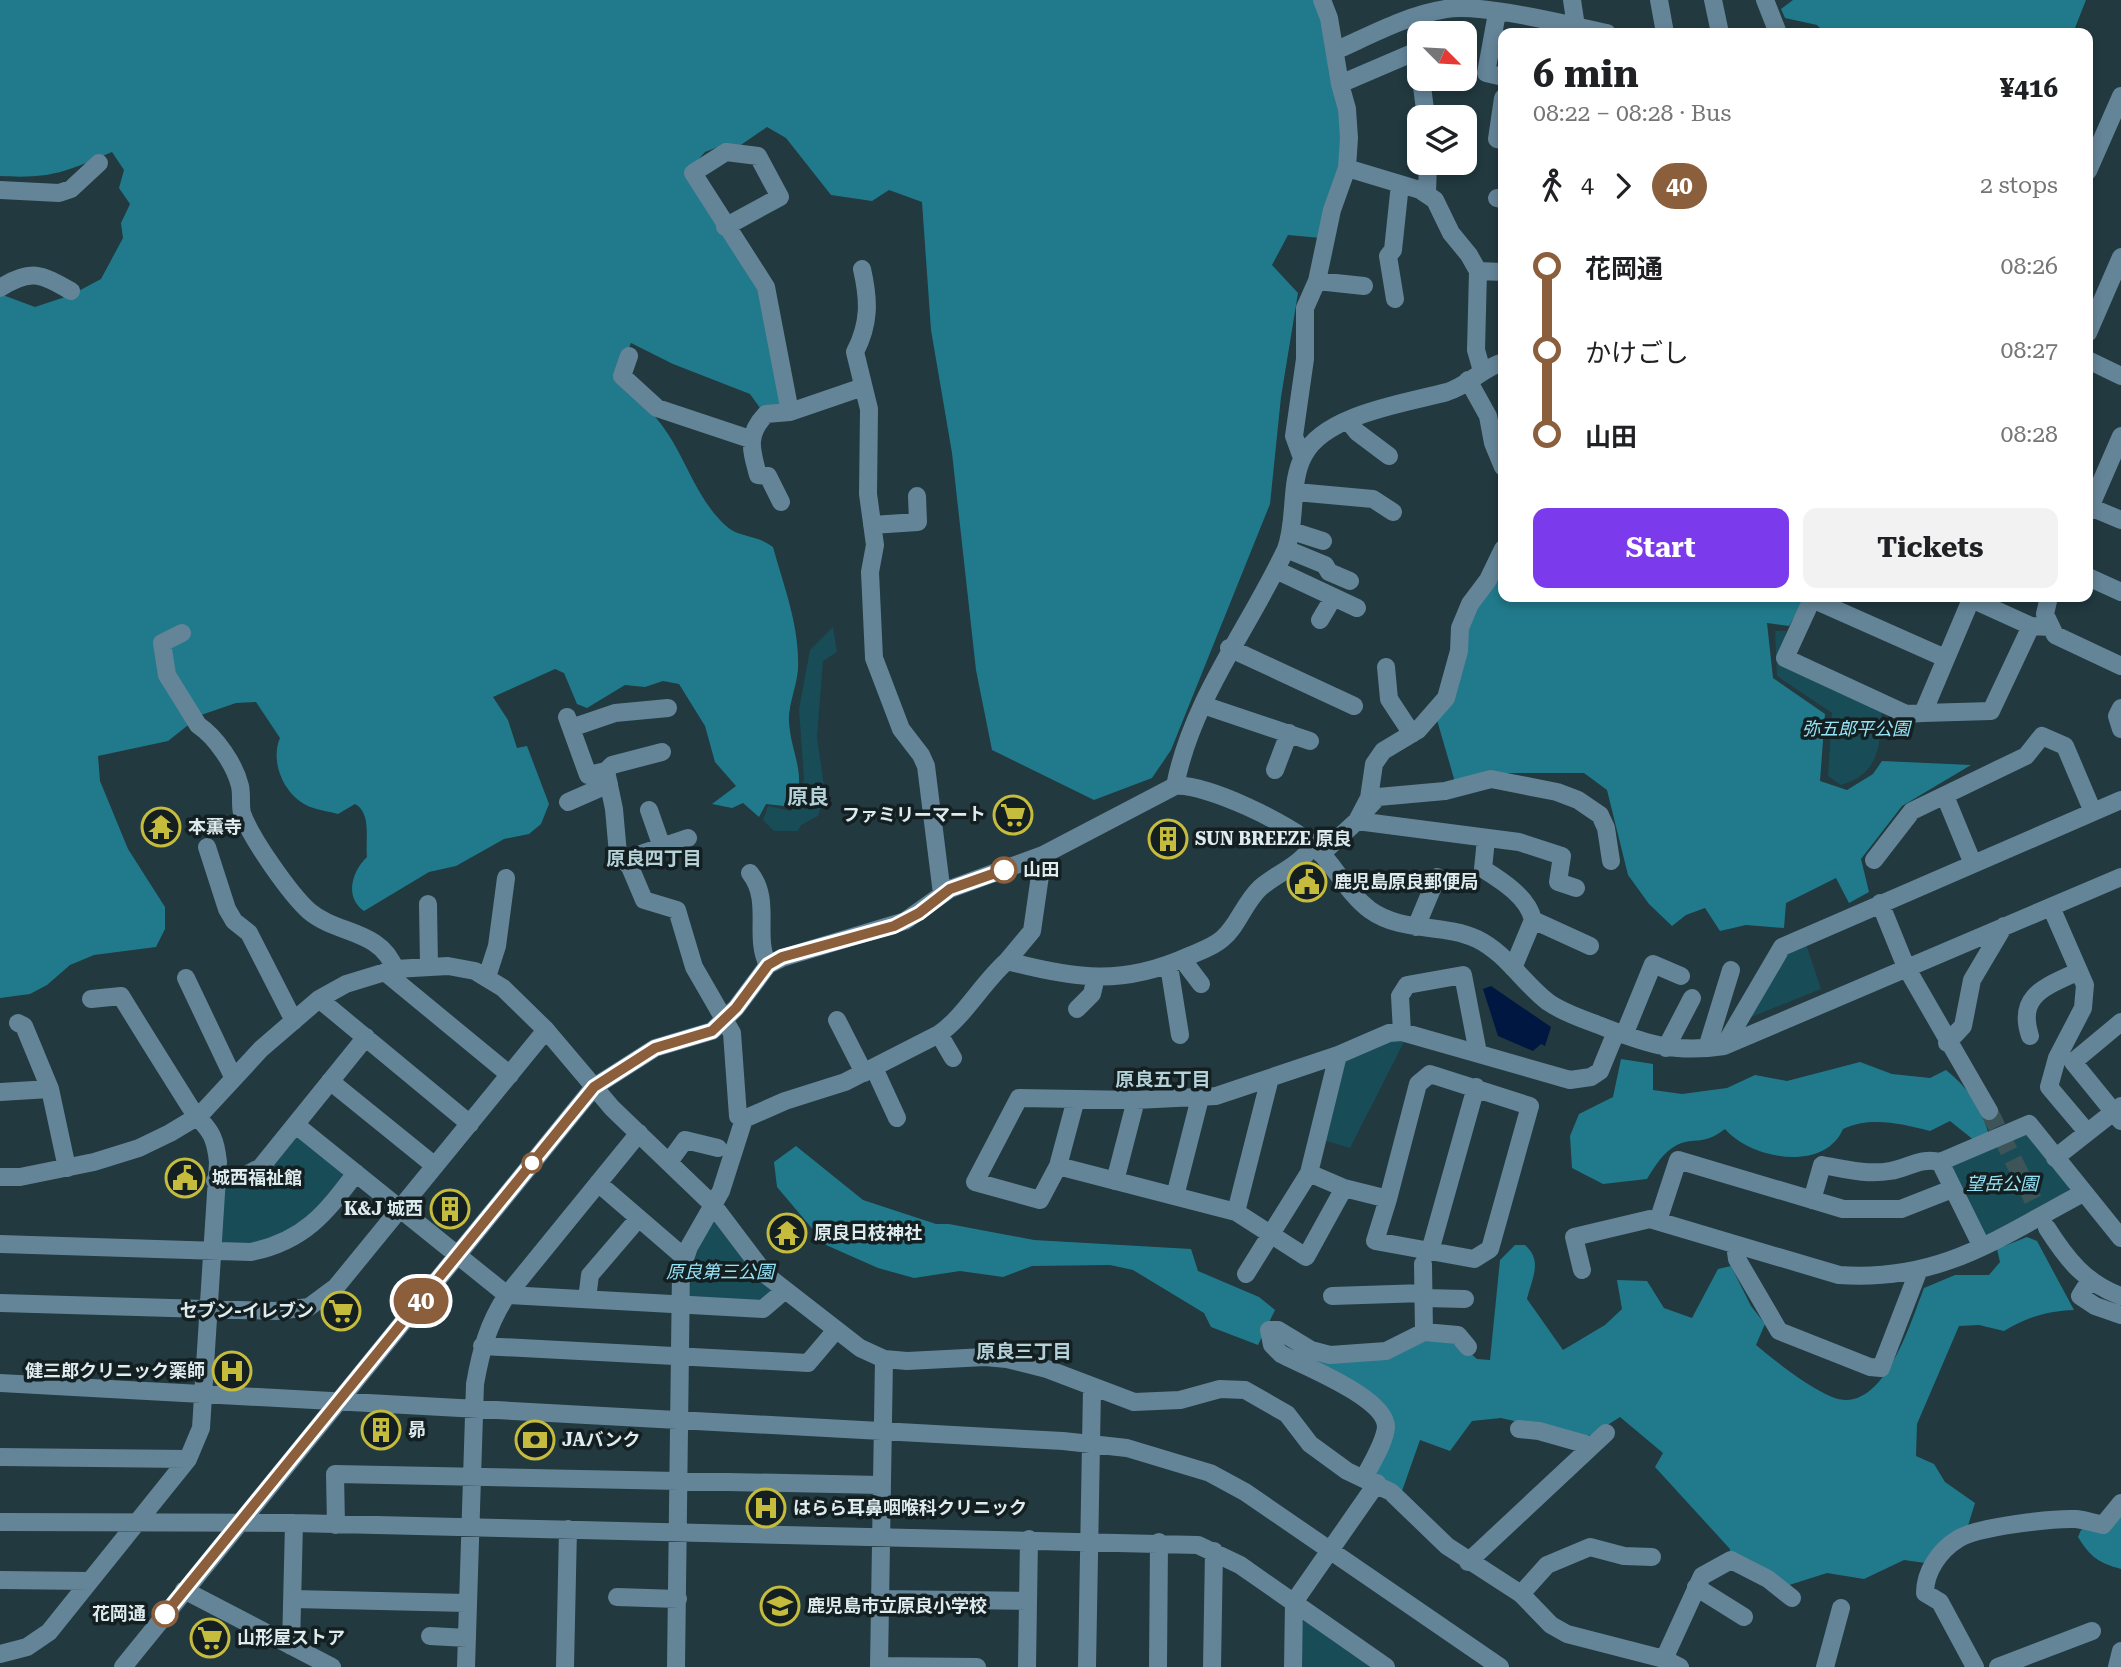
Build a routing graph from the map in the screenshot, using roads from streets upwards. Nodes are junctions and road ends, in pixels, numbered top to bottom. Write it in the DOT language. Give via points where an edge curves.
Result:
graph roads {
  1 [pos="1322,0"];
  2 [pos="1572,0"];
  3 [pos="1659,0"];
  4 [pos="1713,0"];
  5 [pos="1765,0"];
  6 [pos="1436,5"];
  7 [pos="1490,8"];
  8 [pos="1568,28"];
  9 [pos="1576,28"];
  10 [pos="1664,28"];
  11 [pos="1719,28"];
  12 [pos="1776,28"];
  13 [pos="1335,51"];
  14 [pos="1407,55"];
  15 [pos="1498,76"];
  16 [pos="1340,84"];
  17 [pos="2121,96"];
  18 [pos="2093,160"];
  19 [pos="99,163"];
  20 [pos="1347,168"];
  21 [pos="1428,175"];
  22 [pos="1400,184"];
  23 [pos="0,190"];
  24 [pos="1427,193"];
  25 [pos="725,227"];
  26 [pos="2121,257"];
  27 [pos="862,269"];
  28 [pos="1478,271"];
  29 [pos="1498,272"];
  30 [pos="1317,281"];
  31 [pos="1364,286"];
  32 [pos="0,288"];
  33 [pos="71,291"];
  34 [pos="2096,293"];
  35 [pos="1395,299"];
  36 [pos="629,356"];
  37 [pos="2093,362"];
  38 [pos="1498,364"];
  39 [pos="1475,375"];
  40 [pos="2121,376"];
  41 [pos="863,387"];
  42 [pos="790,412"];
  43 [pos="1349,422"];
  44 [pos="2121,436"];
  45 [pos="750,439"];
  46 [pos="1498,455"];
  47 [pos="1389,456"];
  48 [pos="1302,458"];
  49 [pos="1296,492"];
  50 [pos="916,496"];
  51 [pos="2093,500"];
  52 [pos="780,502"];
  53 [pos="2093,510"];
  54 [pos="1394,512"];
  55 [pos="2121,520"];
  56 [pos="872,525"];
  57 [pos="1292,531"];
  58 [pos="1323,541"];
  59 [pos="1286,549"];
  60 [pos="1498,559"];
  61 [pos="1276,570"];
  62 [pos="2093,579"];
  63 [pos="1350,581"];
  64 [pos="2121,592"];
  65 [pos="1333,598"];
  66 [pos="1810,602"];
  67 [pos="1821,602"];
  68 [pos="1968,602"];
  69 [pos="1982,602"];
  70 [pos="2048,602"];
  71 [pos="1357,608"];
  72 [pos="1320,620"];
  73 [pos="2040,626"];
  74 [pos="182,633"];
  75 [pos="1229,648"];
  76 [pos="1945,658"];
  77 [pos="2121,666"];
  78 [pos="1386,667"];
  79 [pos="1203,705"];
  80 [pos="1354,706"];
  81 [pos="668,708"];
  82 [pos="2121,708"];
  83 [pos="1923,713"];
  84 [pos="2121,729"];
  85 [pos="1289,733"];
  86 [pos="1412,734"];
  87 [pos="1310,741"];
  88 [pos="662,752"];
  89 [pos="1275,770"];
  90 [pos="608,777"];
  91 [pos="1175,786"];
  92 [pos="1945,796"];
  93 [pos="568,802"];
  94 [pos="2121,802"];
  95 [pos="649,810"];
  96 [pos="2093,812"];
  97 [pos="1357,821"];
  98 [pos="688,838"];
  99 [pos="1486,839"];
  100 [pos="207,847"];
  101 [pos="662,847"];
  102 [pos="1317,850"];
  103 [pos="1043,855"];
  104 [pos="623,860"];
  105 [pos="1874,860"];
  106 [pos="1611,861"];
  107 [pos="1973,864"];
  108 [pos="750,873"];
  109 [pos="1437,877"];
  110 [pos="2121,877"];
  111 [pos="506,878"];
  112 [pos="1576,888"];
  113 [pos="942,894"];
  114 [pos="1880,903"];
  115 [pos="428,904"];
  116 [pos="2051,907"];
  117 [pos="1533,920"];
  118 [pos="2004,926"];
  119 [pos="1416,927"];
  120 [pos="1590,946"];
  121 [pos="1007,961"];
  122 [pos="1176,962"];
  123 [pos="768,965"];
  124 [pos="429,966"];
  125 [pos="1906,967"];
  126 [pos="1513,968"];
  127 [pos="1731,970"];
  128 [pos="390,971"];
  129 [pos="2079,971"];
  130 [pos="1681,976"];
  131 [pos="487,977"];
  132 [pos="1096,977"];
  133 [pos="186,978"];
  134 [pos="1201,984"];
  135 [pos="1692,998"];
  136 [pos="91,999"];
  137 [pos="319,999"];
  138 [pos="1077,1009"];
  139 [pos="726,1019"];
  140 [pos="837,1020"];
  141 [pos="294,1021"];
  142 [pos="2121,1022"];
  143 [pos="18,1023"];
  144 [pos="546,1030"];
  145 [pos="1402,1032"];
  146 [pos="939,1034"];
  147 [pos="1620,1034"];
  148 [pos="1180,1035"];
  149 [pos="2030,1036"];
  150 [pos="366,1037"];
  151 [pos="1947,1043"];
  152 [pos="1715,1047"];
  153 [pos="1666,1048"];
  154 [pos="1478,1053"];
  155 [pos="1338,1055"];
  156 [pos="953,1058"];
  157 [pos="869,1070"];
  158 [pos="510,1075"];
  159 [pos="233,1077"];
  160 [pos="1270,1078"];
  161 [pos="330,1082"];
  162 [pos="594,1087"];
  163 [pos="1476,1087"];
  164 [pos="50,1089"];
  165 [pos="0,1092"];
  166 [pos="1200,1098"];
  167 [pos="1076,1099"];
  168 [pos="1136,1100"];
  169 [pos="1989,1111"];
  170 [pos="2118,1113"];
  171 [pos="200,1115"];
  172 [pos="897,1118"];
  173 [pos="744,1119"];
  174 [pos="470,1124"];
  175 [pos="296,1125"];
  176 [pos="2087,1132"];
  177 [pos="639,1133"];
  178 [pos="718,1148"];
  179 [pos="2054,1158"];
  180 [pos="669,1162"];
  181 [pos="1940,1162"];
  182 [pos="435,1166"];
  183 [pos="1058,1166"];
  184 [pos="67,1168"];
  185 [pos="356,1173"];
  186 [pos="1309,1173"];
  187 [pos="0,1177"];
  188 [pos="215,1181"];
  189 [pos="1115,1181"];
  190 [pos="598,1183"];
  191 [pos="1344,1188"];
  192 [pos="1952,1189"];
  193 [pos="2083,1193"];
  194 [pos="1175,1196"];
  195 [pos="1388,1199"];
  196 [pos="1811,1199"];
  197 [pos="713,1205"];
  198 [pos="401,1209"];
  199 [pos="1236,1212"];
  200 [pos="638,1219"];
  201 [pos="1658,1221"];
  202 [pos="2047,1228"];
  203 [pos="1271,1234"];
  204 [pos="2121,1238"];
  205 [pos="0,1244"];
  206 [pos="1735,1245"];
  207 [pos="1982,1247"];
  208 [pos="211,1251"];
  209 [pos="457,1255"];
  210 [pos="685,1258"];
  211 [pos="1427,1258"];
  212 [pos="1582,1270"];
  213 [pos="1918,1272"];
  214 [pos="1246,1274"];
  215 [pos="2090,1280"];
  216 [pos="784,1291"];
  217 [pos="507,1295"];
  218 [pos="1332,1296"];
  219 [pos="1424,1296"];
  220 [pos="2121,1296"];
  221 [pos="587,1299"];
  222 [pos="1465,1299"];
  223 [pos="0,1303"];
  224 [pos="681,1304"];
  225 [pos="208,1310"];
  226 [pos="2121,1315"];
  227 [pos="836,1330"];
  228 [pos="1424,1332"];
  229 [pos="481,1346"];
  230 [pos="1468,1347"];
  231 [pos="681,1356"];
  232 [pos="884,1359"];
  233 [pos="0,1383"];
  234 [pos="1092,1388"];
  235 [pos="204,1395"];
  236 [pos="340,1404"];
  237 [pos="474,1409"];
  238 [pos="680,1421"];
  239 [pos="1519,1429"];
  240 [pos="882,1431"];
  241 [pos="1606,1433"];
  242 [pos="1090,1443"];
  243 [pos="1592,1446"];
  244 [pos="0,1457"];
  245 [pos="188,1459"];
  246 [pos="471,1476"];
  247 [pos="679,1479"];
  248 [pos="1371,1480"];
  249 [pos="881,1485"];
  250 [pos="2121,1503"];
  251 [pos="0,1522"];
  252 [pos="239,1523"];
  253 [pos="138,1524"];
  254 [pos="294,1524"];
  255 [pos="336,1525"];
  256 [pos="469,1528"];
  257 [pos="568,1529"];
  258 [pos="679,1532"];
  259 [pos="882,1536"];
  260 [pos="1029,1539"];
  261 [pos="1091,1541"];
  262 [pos="1159,1542"];
  263 [pos="1214,1550"];
  264 [pos="1329,1550"];
  265 [pos="1652,1557"];
  266 [pos="1468,1562"];
  267 [pos="0,1580"];
  268 [pos="90,1581"];
  269 [pos="1696,1587"];
  270 [pos="184,1590"];
  271 [pos="1521,1594"];
  272 [pos="617,1597"];
  273 [pos="1792,1598"];
  274 [pos="293,1599"];
  275 [pos="678,1599"];
  276 [pos="880,1599"];
  277 [pos="1028,1601"];
  278 [pos="1294,1602"];
  279 [pos="467,1603"];
  280 [pos="1841,1608"];
  281 [pos="1744,1617"];
  282 [pos="2092,1630"];
  283 [pos="430,1636"];
  284 [pos="467,1638"];
  285 [pos="291,1646"];
  286 [pos="2121,1651"];
  287 [pos="0,1654"];
  288 [pos="1672,1663"];
  289 [pos="879,1666"];
  290 [pos="122,1667"];
  291 [pos="332,1667"];
  292 [pos="466,1667"];
  293 [pos="565,1667"];
  294 [pos="676,1667"];
  295 [pos="943,1667"];
  296 [pos="976,1667"];
  297 [pos="1027,1667"];
  298 [pos="1087,1667"];
  299 [pos="1158,1667"];
  300 [pos="1212,1667"];
  301 [pos="1293,1667"];
  302 [pos="1386,1667"];
  303 [pos="1500,1667"];
  304 [pos="1825,1667"];
  305 [pos="1975,1667"];
  306 [pos="1998,1667"];
  307 [pos="2117,1667"];
  1 -- 13 [label="street"];
  2 -- 9 [label="street"];
  3 -- 10 [label="street"];
  4 -- 11 [label="street"];
  5 -- 12 [label="street"];
  6 -- 7 [label="street"];
  6 -- 13 [label="street"];
  7 -- 8 [label="street"];
  7 -- 15 [label="street" via="1486,73"];
  13 -- 16 [label="street"];
  14 -- 16 [label="street"];
  16 -- 20 [label="street" via="1347,109"];
  17 -- 18 [label="street"];
  19 -- 23 [label="street" via="71,189 59,193"];
  20 -- 22 [label="street"];
  20 -- 30 [label="street" via="1332,210"];
  21 -- 24 [label="street"];
  22 -- 24 [label="street"];
  22 -- 35 [label="street" via="1393,250 1388,256"];
  24 -- 28 [label="street"];
  25 -- 25 [label="street" via="693,173 726,152 758,156 780,197"];
  25 -- 42 [label="street" via="766,287"];
  26 -- 34 [label="street"];
  27 -- 41 [label="street" via="868,316 866,332 855,352"];
  28 -- 29 [label="street"];
  28 -- 39 [label="street"];
  30 -- 31 [label="street"];
  30 -- 48 [label="street" via="1305,308 1305,359 1294,436"];
  32 -- 33 [label="street" via="37,274"];
  36 -- 45 [label="street" via="622,376 657,408"];
  37 -- 40 [label="street"];
  38 -- 39 [label="street"];
  39 -- 43 [label="street" via="1447,392 1396,403"];
  39 -- 46 [label="street"];
  41 -- 42 [label="street"];
  41 -- 56 [label="street" via="869,409"];
  42 -- 45 [label="street" via="766,414"];
  43 -- 47 [label="street"];
  43 -- 48 [label="street" via="1317,438"];
  44 -- 51 [label="street"];
  45 -- 52 [label="street" via="758,475 768,476"];
  48 -- 49 [label="street"];
  49 -- 54 [label="street" via="1373,499"];
  49 -- 57 [label="street"];
  50 -- 56 [label="street" via="918,522"];
  53 -- 55 [label="street"];
  56 -- 113 [label="street" via="874,658 901,729 926,766"];
  57 -- 58 [label="street"];
  57 -- 59 [label="street"];
  59 -- 61 [label="street"];
  59 -- 63 [label="street"];
  60 -- 86 [label="street" via="1460,628 1451,688"];
  61 -- 65 [label="street"];
  61 -- 75 [label="street"];
  62 -- 64 [label="street"];
  65 -- 71 [label="street"];
  65 -- 72 [label="street"];
  66 -- 83 [label="street" via="1785,659 1906,714"];
  67 -- 76 [label="street"];
  68 -- 76 [label="street"];
  69 -- 73 [label="street"];
  70 -- 73 [label="street"];
  73 -- 77 [label="street"];
  73 -- 83 [label="street" via="1991,711"];
  74 -- 128 [label="street" via="162,643 167,675 198,725 226,756 240,787 242,812 278,872 310,912 328,924 374,941 384,950"];
  75 -- 79 [label="street"];
  75 -- 80 [label="street"];
  76 -- 83 [label="street"];
  78 -- 86 [label="street" via="1389,699"];
  79 -- 85 [label="street"];
  79 -- 91 [label="street"];
  81 -- 90 [label="street" via="569,722 588,775"];
  82 -- 84 [label="street" via="2117,716"];
  85 -- 87 [label="street"];
  85 -- 89 [label="street"];
  86 -- 97 [label="street" via="1382,751 1374,764 1369,798"];
  88 -- 90 [label="street" via="611,765"];
  90 -- 93 [label="street"];
  90 -- 104 [label="street" via="618,854"];
  91 -- 102 [label="street" via="1196,787 1261,815"];
  91 -- 103 [label="street"];
  92 -- 96 [label="street" via="2026,756 2042,736 2065,746"];
  92 -- 105 [label="street" via="1912,811"];
  92 -- 107 [label="street"];
  94 -- 96 [label="street"];
  95 -- 101 [label="street"];
  96 -- 107 [label="street"];
  97 -- 99 [label="street"];
  97 -- 102 [label="street"];
  97 -- 106 [label="street" via="1378,797 1445,791 1491,779 1558,792 1592,808 1606,828"];
  98 -- 101 [label="street"];
  99 -- 112 [label="street" via="1519,842 1562,856 1558,883"];
  99 -- 117 [label="street" via="1483,869 1519,897"];
  100 -- 141 [label="street" via="227,909 249,933"];
  101 -- 104 [label="street"];
  102 -- 119 [label="street" via="1370,910"];
  102 -- 122 [label="street" via="1259,889 1224,937"];
  103 -- 113 [label="street"];
  103 -- 121 [label="street" via="1032,931"];
  104 -- 139 [label="street" via="644,900 677,910 694,967"];
  107 -- 114 [label="street"];
  108 -- 123 [label="street" via="758,883 762,903 761,944"];
  109 -- 119 [label="street"];
  110 -- 116 [label="street"];
  111 -- 131 [label="street" via="497,946"];
  113 -- 123 [label="street" via="894,926"];
  114 -- 125 [label="street"];
  114 -- 152 [label="street" via="1782,947"];
  115 -- 124 [label="street"];
  116 -- 118 [label="street"];
  116 -- 129 [label="street"];
  117 -- 120 [label="street"];
  117 -- 126 [label="street"];
  118 -- 125 [label="street"];
  118 -- 151 [label="street" via="1972,980 1963,1026"];
  119 -- 126 [label="street" via="1475,938"];
  121 -- 132 [label="street" via="1057,974"];
  121 -- 146 [label="street"];
  122 -- 132 [label="street" via="1137,975"];
  122 -- 134 [label="street"];
  122 -- 148 [label="street"];
  123 -- 139 [label="street"];
  124 -- 128 [label="street"];
  124 -- 131 [label="street" via="465,969"];
  125 -- 151 [label="street"];
  125 -- 152 [label="street"];
  126 -- 147 [label="street" via="1548,1002"];
  127 -- 152 [label="street"];
  128 -- 137 [label="street" via="346,984"];
  128 -- 158 [label="street"];
  129 -- 149 [label="street" via="2041,989 2032,999 2026,1022"];
  129 -- 176 [label="street" via="2085,985 2083,1008 2057,1058 2049,1087"];
  130 -- 147 [label="street" via="1653,964"];
  131 -- 144 [label="street"];
  132 -- 138 [label="street" via="1091,994"];
  133 -- 159 [label="street"];
  135 -- 153 [label="street"];
  136 -- 171 [label="street" via="121,996 193,1112"];
  137 -- 141 [label="street"];
  137 -- 150 [label="street"];
  139 -- 162 [label="street" via="700,1037 637,1057"];
  139 -- 173 [label="street" via="732,1033 738,1116"];
  140 -- 157 [label="street"];
  141 -- 159 [label="street"];
  142 -- 170 [label="street" via="2074,1062"];
  143 -- 164 [label="street" via="24,1026"];
  144 -- 158 [label="street"];
  144 -- 162 [label="street"];
  145 -- 154 [label="street"];
  145 -- 154 [label="street" via="1400,996 1408,985 1463,975"];
  145 -- 155 [label="street"];
  146 -- 156 [label="street"];
  146 -- 157 [label="street"];
  147 -- 153 [label="street"];
  147 -- 154 [label="street" via="1600,1071 1581,1080"];
  150 -- 161 [label="street"];
  150 -- 174 [label="street"];
  151 -- 169 [label="street"];
  152 -- 153 [label="street"];
  155 -- 160 [label="street"];
  155 -- 186 [label="street"];
  157 -- 172 [label="street"];
  157 -- 173 [label="street"];
  158 -- 174 [label="street"];
  159 -- 171 [label="street"];
  160 -- 166 [label="street"];
  160 -- 199 [label="street"];
  161 -- 175 [label="street"];
  161 -- 182 [label="street"];
  162 -- 177 [label="street"];
  162 -- 209 [label="street"];
  163 -- 195 [label="street" via="1430,1074 1418,1084"];
  163 -- 211 [label="street"];
  163 -- 211 [label="street" via="1530,1106 1490,1249 1474,1259"];
  164 -- 165 [label="street"];
  164 -- 184 [label="street"];
  166 -- 168 [label="street"];
  166 -- 194 [label="street"];
  167 -- 168 [label="street"];
  167 -- 183 [label="street"];
  167 -- 183 [label="street" via="1019,1098 975,1182 1040,1200"];
  168 -- 189 [label="street"];
  170 -- 176 [label="street"];
  171 -- 184 [label="street" via="139,1148"];
  171 -- 188 [label="street" via="216,1145"];
  173 -- 197 [label="street"];
  174 -- 182 [label="street"];
  175 -- 185 [label="street"];
  175 -- 188 [label="street" via="261,1167 244,1176"];
  176 -- 179 [label="street"];
  177 -- 180 [label="street"];
  177 -- 190 [label="street"];
  178 -- 180 [label="street" via="685,1140"];
  179 -- 181 [label="street" via="2029,1124"];
  179 -- 193 [label="street"];
  180 -- 197 [label="street"];
  181 -- 192 [label="street"];
  181 -- 196 [label="street" via="1928,1159 1893,1171 1864,1173 1822,1165"];
  182 -- 198 [label="street"];
  183 -- 189 [label="street"];
  184 -- 187 [label="street"];
  185 -- 198 [label="street"];
  185 -- 208 [label="street" via="325,1214 287,1241 251,1252"];
  186 -- 191 [label="street"];
  186 -- 203 [label="street"];
  188 -- 208 [label="street"];
  189 -- 194 [label="street"];
  190 -- 200 [label="street"];
  190 -- 217 [label="street"];
  191 -- 195 [label="street"];
  191 -- 203 [label="street" via="1306,1257"];
  192 -- 196 [label="street" via="1901,1209 1843,1209"];
  192 -- 207 [label="street"];
  193 -- 204 [label="street"];
  193 -- 207 [label="street"];
  194 -- 199 [label="street"];
  195 -- 211 [label="street" via="1375,1241"];
  196 -- 201 [label="street" via="1678,1160"];
  197 -- 210 [label="street"];
  197 -- 216 [label="street" via="766,1275"];
  198 -- 209 [label="street"];
  198 -- 225 [label="street" via="336,1287 309,1307"];
  199 -- 203 [label="street"];
  200 -- 210 [label="street"];
  200 -- 221 [label="street" via="590,1275"];
  201 -- 206 [label="street"];
  201 -- 212 [label="street" via="1574,1237"];
  202 -- 215 [label="street" via="2073,1265"];
  203 -- 214 [label="street"];
  205 -- 208 [label="street"];
  206 -- 213 [label="street" via="1839,1275"];
  206 -- 213 [label="street" via="1737,1259 1779,1331 1870,1367 1881,1368"];
  207 -- 213 [label="street"];
  208 -- 225 [label="street"];
  209 -- 217 [label="street"];
  209 -- 236 [label="street"];
  210 -- 224 [label="street"];
  211 -- 219 [label="street"];
  215 -- 220 [label="street"];
  215 -- 226 [label="street" via="2080,1296"];
  216 -- 224 [label="street" via="763,1309"];
  216 -- 227 [label="street"];
  217 -- 221 [label="street"];
  217 -- 229 [label="street"];
  218 -- 219 [label="street"];
  219 -- 222 [label="street"];
  219 -- 228 [label="street"];
  221 -- 224 [label="street"];
  223 -- 225 [label="street"];
  224 -- 231 [label="street"];
  225 -- 235 [label="street"];
  227 -- 231 [label="street" via="808,1363"];
  227 -- 232 [label="street"];
  228 -- 230 [label="street" via="1458,1335"];
  228 -- 248 [label="street" via="1386,1352 1342,1355 1311,1350 1278,1329 1269,1330 1272,1345 1281,1354 1353,1391 1384,1418 1386,1429"];
  229 -- 231 [label="street"];
  229 -- 237 [label="street"];
  231 -- 238 [label="street"];
  232 -- 234 [label="street" via="1007,1359"];
  232 -- 240 [label="street"];
  233 -- 235 [label="street"];
  234 -- 242 [label="street"];
  234 -- 248 [label="street" via="1134,1402 1193,1398 1220,1389 1244,1390 1277,1407 1310,1444 1347,1471"];
  235 -- 236 [label="street"];
  235 -- 245 [label="street" via="201,1428"];
  236 -- 237 [label="street"];
  236 -- 252 [label="street"];
  237 -- 238 [label="street"];
  237 -- 246 [label="street"];
  238 -- 240 [label="street"];
  238 -- 247 [label="street"];
  239 -- 243 [label="street"];
  240 -- 242 [label="street"];
  240 -- 249 [label="street"];
  241 -- 243 [label="street"];
  242 -- 261 [label="street"];
  242 -- 264 [label="street" via="1163,1457 1210,1473"];
  243 -- 266 [label="street"];
  244 -- 245 [label="street"];
  245 -- 253 [label="street"];
  246 -- 247 [label="street"];
  246 -- 255 [label="street" via="335,1474"];
  246 -- 256 [label="street"];
  247 -- 249 [label="street"];
  247 -- 258 [label="street"];
  248 -- 264 [label="street"];
  248 -- 266 [label="street" via="1402,1500"];
  249 -- 259 [label="street"];
  250 -- 305 [label="street" via="2103,1525 2060,1519 1975,1533 1960,1537 1938,1558 1927,1576 1925,1593 1940,1602"];
  251 -- 253 [label="street"];
  252 -- 253 [label="street"];
  252 -- 254 [label="street"];
  252 -- 270 [label="street"];
  253 -- 268 [label="street"];
  254 -- 255 [label="street"];
  254 -- 274 [label="street"];
  255 -- 256 [label="street"];
  256 -- 257 [label="street"];
  256 -- 279 [label="street"];
  257 -- 258 [label="street"];
  257 -- 293 [label="street"];
  258 -- 259 [label="street"];
  258 -- 275 [label="street"];
  259 -- 260 [label="street"];
  259 -- 276 [label="street"];
  260 -- 261 [label="street"];
  260 -- 277 [label="street"];
  261 -- 262 [label="street"];
  261 -- 298 [label="street"];
  262 -- 263 [label="street"];
  262 -- 299 [label="street"];
  263 -- 278 [label="street"];
  263 -- 300 [label="street"];
  264 -- 278 [label="street"];
  264 -- 303 [label="street"];
  265 -- 271 [label="street" via="1590,1547 1547,1565"];
  266 -- 271 [label="street"];
  267 -- 268 [label="street"];
  268 -- 287 [label="street" via="38,1642"];
  269 -- 273 [label="street" via="1702,1576 1731,1560"];
  269 -- 281 [label="street"];
  269 -- 288 [label="street"];
  270 -- 285 [label="street"];
  270 -- 290 [label="street"];
  271 -- 288 [label="street" via="1567,1634"];
  272 -- 275 [label="street"];
  274 -- 279 [label="street"];
  274 -- 285 [label="street"];
  275 -- 294 [label="street"];
  276 -- 277 [label="street"];
  276 -- 289 [label="street"];
  277 -- 297 [label="street"];
  278 -- 301 [label="street"];
  278 -- 302 [label="street"];
  279 -- 284 [label="street"];
  280 -- 304 [label="street"];
  282 -- 306 [label="street"];
  283 -- 284 [label="street"];
  284 -- 292 [label="street"];
  285 -- 291 [label="street"];
  286 -- 307 [label="street"];
  289 -- 295 [label="street"];
  295 -- 296 [label="street"];
}
